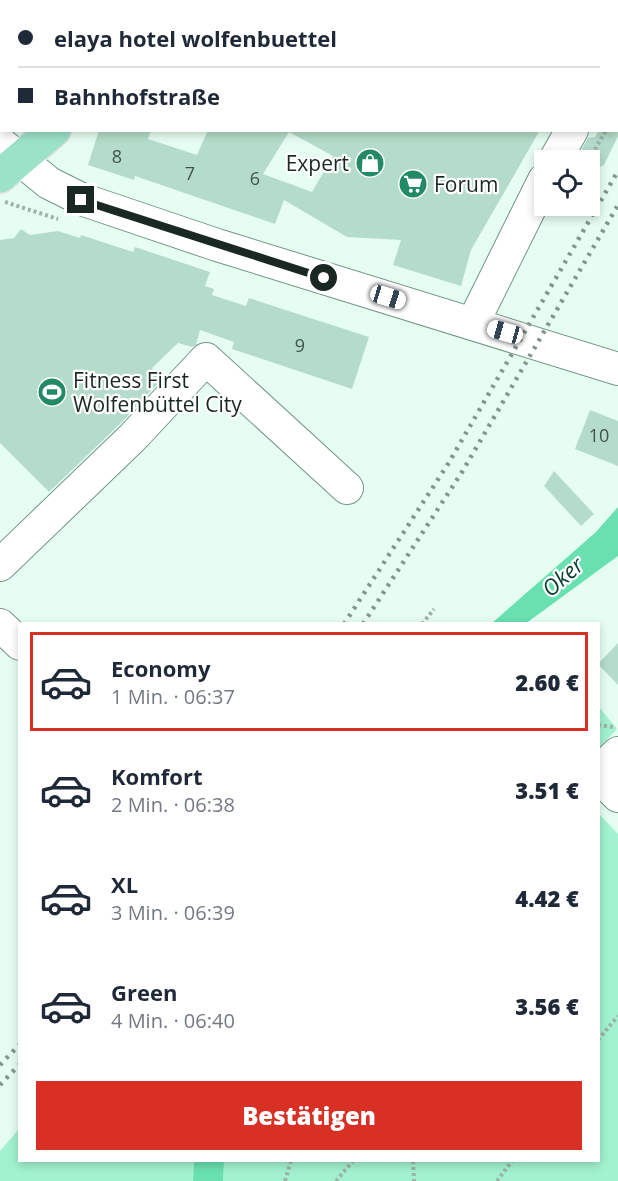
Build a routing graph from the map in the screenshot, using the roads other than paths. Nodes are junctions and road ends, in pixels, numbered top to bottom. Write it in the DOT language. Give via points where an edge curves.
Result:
graph roads {
  1 [pos="51,132"];
  2 [pos="571,132"];
  3 [pos="561,150"];
  4 [pos="6,160"];
  5 [pos="534,200"];
  6 [pos="473,323"];
  7 [pos="618,369"];
  8 [pos="347,488"];
  9 [pos="0,565"];
  10 [pos="0,625"];
  11 [pos="18,642"];
  12 [pos="618,753"];
  13 [pos="600,772"];
  14 [pos="600,776"];
  15 [pos="618,796"];
  1 -- 4 [label="main road"];
  2 -- 3 [label="street"];
  4 -- 6 [label="street" via="81,200"];
  5 -- 6 [label="street"];
  6 -- 7 [label="street"];
  8 -- 9 [label="street" via="206,359 133,437"];
  10 -- 11 [label="street"];
  12 -- 13 [label="street"];
  14 -- 15 [label="street"];
}
